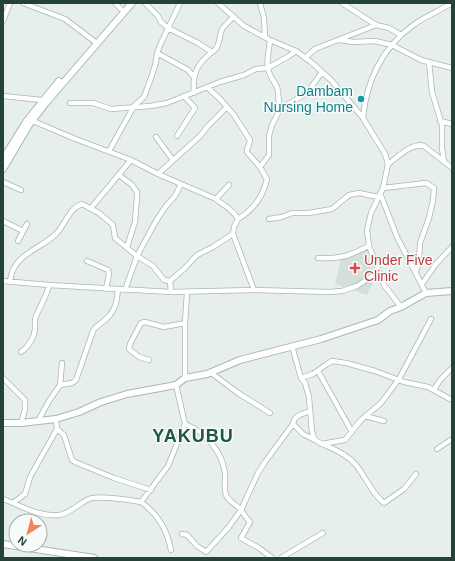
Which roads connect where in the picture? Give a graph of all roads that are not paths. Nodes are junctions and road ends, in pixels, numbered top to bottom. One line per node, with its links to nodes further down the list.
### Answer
1 (10, 3): 14 (street)
2 (23, 3): 21 (street)
3 (115, 3): 12 (street)
4 (126, 3): 12 (street)
5 (132, 3): 42 (street)
6 (145, 3): 16 (street)
7 (180, 3): 16 (street)
8 (218, 3): 13 (street)
9 (260, 3): 18 (street)
10 (342, 3): 15 (street)
11 (452, 3): 17 (street)
12 (121, 9): 21 (street)
13 (233, 17): 18 (street); 24 (street)
14 (3, 21)
15 (376, 25): 17 (street); 20 (street)
16 (168, 28): 24 (street); 25 (street)
17 (401, 35): 22 (street)
18 (265, 37): 19 (street)
19 (270, 40): 23 (street); 28 (street)
20 (339, 40): 22 (street); 26 (street)
21 (94, 41): 36 (street)
22 (392, 45): 27 (street); 41 (street)
23 (296, 51): 26 (street); 28 (street)
24 (212, 52): 31 (street)
25 (157, 53): 31 (street); 38 (street)
26 (305, 58): 30 (street)
27 (429, 62): 29 (street); 43 (street)
28 (268, 68): 32 (street); 40 (street)
29 (452, 68)
30 (322, 72): 40 (street); 41 (street)
31 (194, 76): 33 (street)
32 (206, 87): 33 (street); 39 (street)
33 (194, 93): 35 (street)
34 (3, 96): 36 (street)
35 (184, 96): 38 (street); 45 (street)
36 (42, 100): 48 (street)
37 (70, 103): 38 (street)
38 (134, 106): 47 (street)
39 (227, 107): 50 (street); 53 (street)
40 (280, 109): 53 (street)
41 (363, 118): 52 (street)
42 (32, 121): 47 (street); 55 (street)
43 (440, 121): 44 (street); 51 (street)
44 (452, 124)
45 (177, 136)
46 (156, 137): 50 (street)
47 (109, 151): 49 (street)
48 (3, 158)
49 (131, 160): 56 (street); 57 (street)
50 (173, 160): 56 (street)
51 (444, 162): 52 (street); 54 (street)
52 (388, 164): 62 (street)
53 (260, 168): 65 (street)
54 (452, 168)
55 (3, 169)
56 (158, 174): 59 (street)
57 (119, 175): 64 (street); 73 (street)
58 (3, 182): 61 (street)
59 (181, 184): 63 (street); 75 (street)
60 (229, 185): 63 (street)
61 (21, 190)
62 (381, 192): 66 (street); 72 (street); 79 (street); 79 (street)
63 (216, 200): 65 (street)
64 (91, 208): 73 (street); 81 (street)
65 (238, 219): 70 (street)
66 (269, 219)
67 (3, 221): 69 (street)
68 (27, 224): 69 (street)
69 (22, 231): 71 (street)
70 (233, 234): 82 (street); 88 (street)
71 (18, 241)
72 (369, 246): 76 (street); 78 (street)
73 (126, 247): 75 (street)
74 (452, 247): 83 (street)
75 (137, 256): 82 (street); 87 (street)
76 (318, 258)
77 (87, 261): 85 (street)
78 (378, 272): 88 (street); 93 (street)
79 (416, 272): 83 (street)
80 (3, 281): 81 (street)
81 (10, 281): 84 (street)
82 (170, 281): 90 (street)
83 (422, 284): 92 (street)
84 (49, 285): 85 (street); 97 (street)
85 (106, 289): 86 (street)
86 (118, 289): 87 (street); 107 (street)
87 (125, 290): 90 (street)
88 (254, 290): 91 (street)
89 (452, 291): 92 (street)
90 (171, 292): 91 (street)
91 (187, 293): 95 (street)
92 (426, 293): 93 (street)
93 (401, 307): 96 (street)
94 (431, 319): 106 (street)
95 (185, 323): 98 (street); 104 (street)
96 (292, 346): 102 (street); 105 (street)
97 (22, 352)
98 (149, 360)
99 (62, 363): 107 (street)
100 (452, 368): 109 (street)
101 (318, 370): 105 (street); 106 (street); 122 (street)
102 (210, 372): 104 (street); 112 (street)
103 (3, 378): 117 (street)
104 (185, 378): 108 (street)
105 (301, 378): 111 (street)
106 (399, 379): 109 (street); 113 (street)
107 (60, 385): 115 (street)
108 (176, 385): 114 (street); 119 (street)
109 (434, 389): 110 (street)
110 (452, 400)
111 (310, 411): 120 (street); 124 (street)
112 (270, 413)
113 (365, 416): 116 (street); 122 (street)
114 (56, 419): 115 (street); 121 (street)
115 (38, 421): 117 (street)
116 (384, 421)
117 (21, 422): 118 (street)
118 (3, 423)
119 (185, 424): 128 (street); 132 (street)
120 (293, 424): 124 (street); 132 (street)
121 (57, 429): 128 (street); 131 (street)
122 (352, 432): 125 (street)
123 (452, 439): 126 (street)
124 (315, 440): 125 (street)
125 (321, 444): 127 (street)
126 (437, 449)
127 (416, 474)
128 (151, 490): 130 (street)
129 (3, 499): 131 (street)
130 (141, 502): 131 (street); 137 (street)
131 (13, 503)
132 (241, 510): 134 (street); 141 (street)
133 (323, 533): 142 (street)
134 (182, 534)
135 (3, 544): 140 (street)
136 (3, 548): 138 (street)
137 (171, 550)
138 (53, 556): 139 (street)
139 (72, 558)
140 (94, 558)
141 (272, 558)
142 (281, 558)

